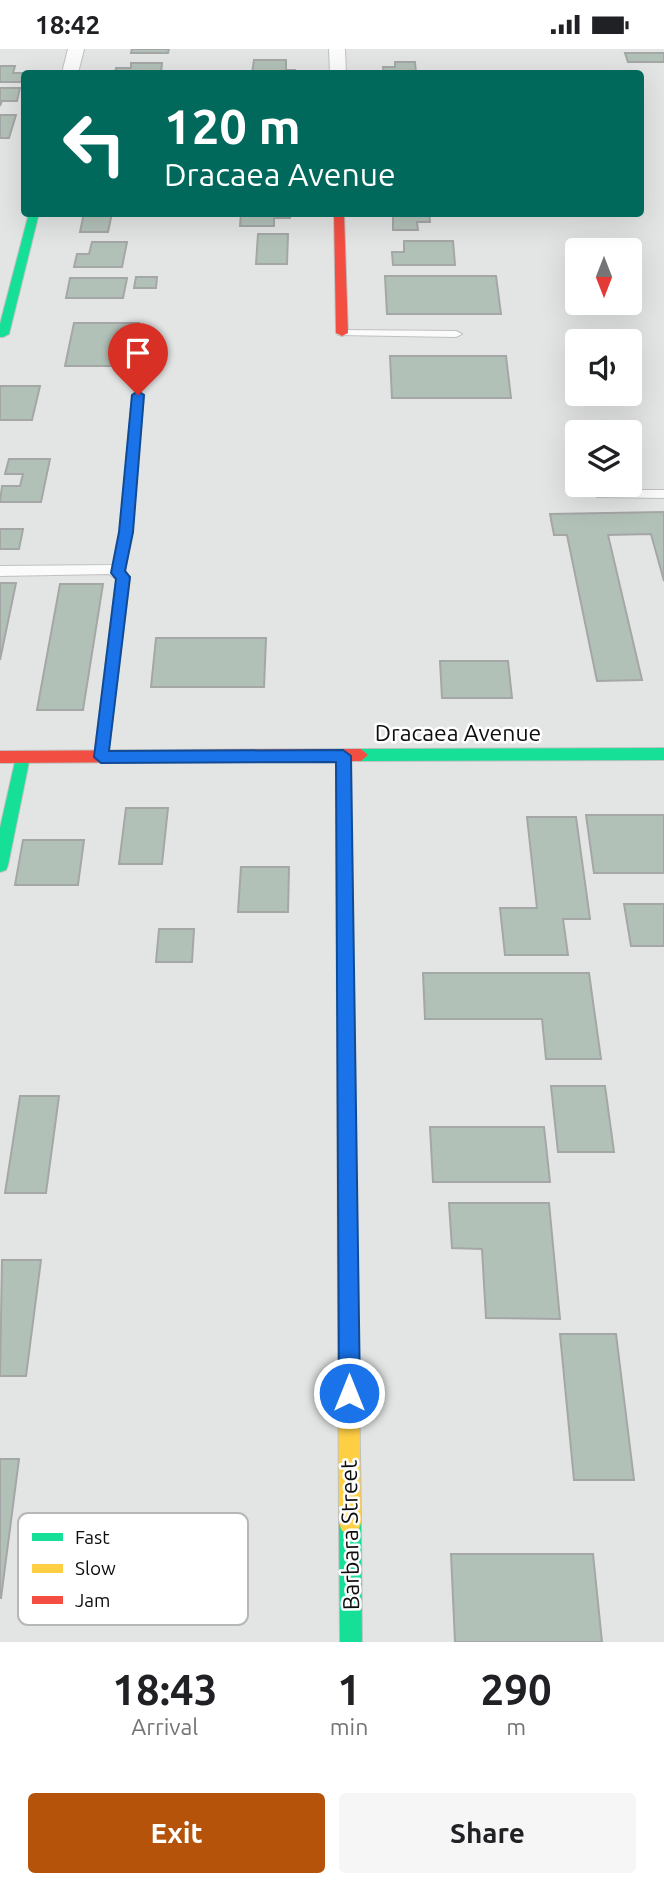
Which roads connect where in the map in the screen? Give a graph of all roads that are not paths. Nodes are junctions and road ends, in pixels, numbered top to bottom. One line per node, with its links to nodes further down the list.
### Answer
1 (76, 49): 3 (street)
2 (337, 49): 4 (street)
3 (71, 70)
4 (338, 70)
5 (33, 217): 8 (street)
6 (339, 217): 7 (street)
7 (342, 333): 9 (lane)
8 (3, 334)
9 (457, 334)
10 (138, 395): 14 (lane)
11 (642, 494): 12 (lane)
12 (664, 494)
13 (0, 571): 14 (lane)
14 (118, 573): 19 (lane)
15 (664, 754): 16 (street, Dracaea Avenue)
16 (343, 756): 19 (street, Dracaea Avenue); 21 (street, Barbara Street)
17 (0, 757): 18 (street, Dracaea Avenue)
18 (23, 757): 19 (street, Dracaea Avenue); 20 (street)
19 (101, 757)
20 (0, 865)
21 (351, 1642)

